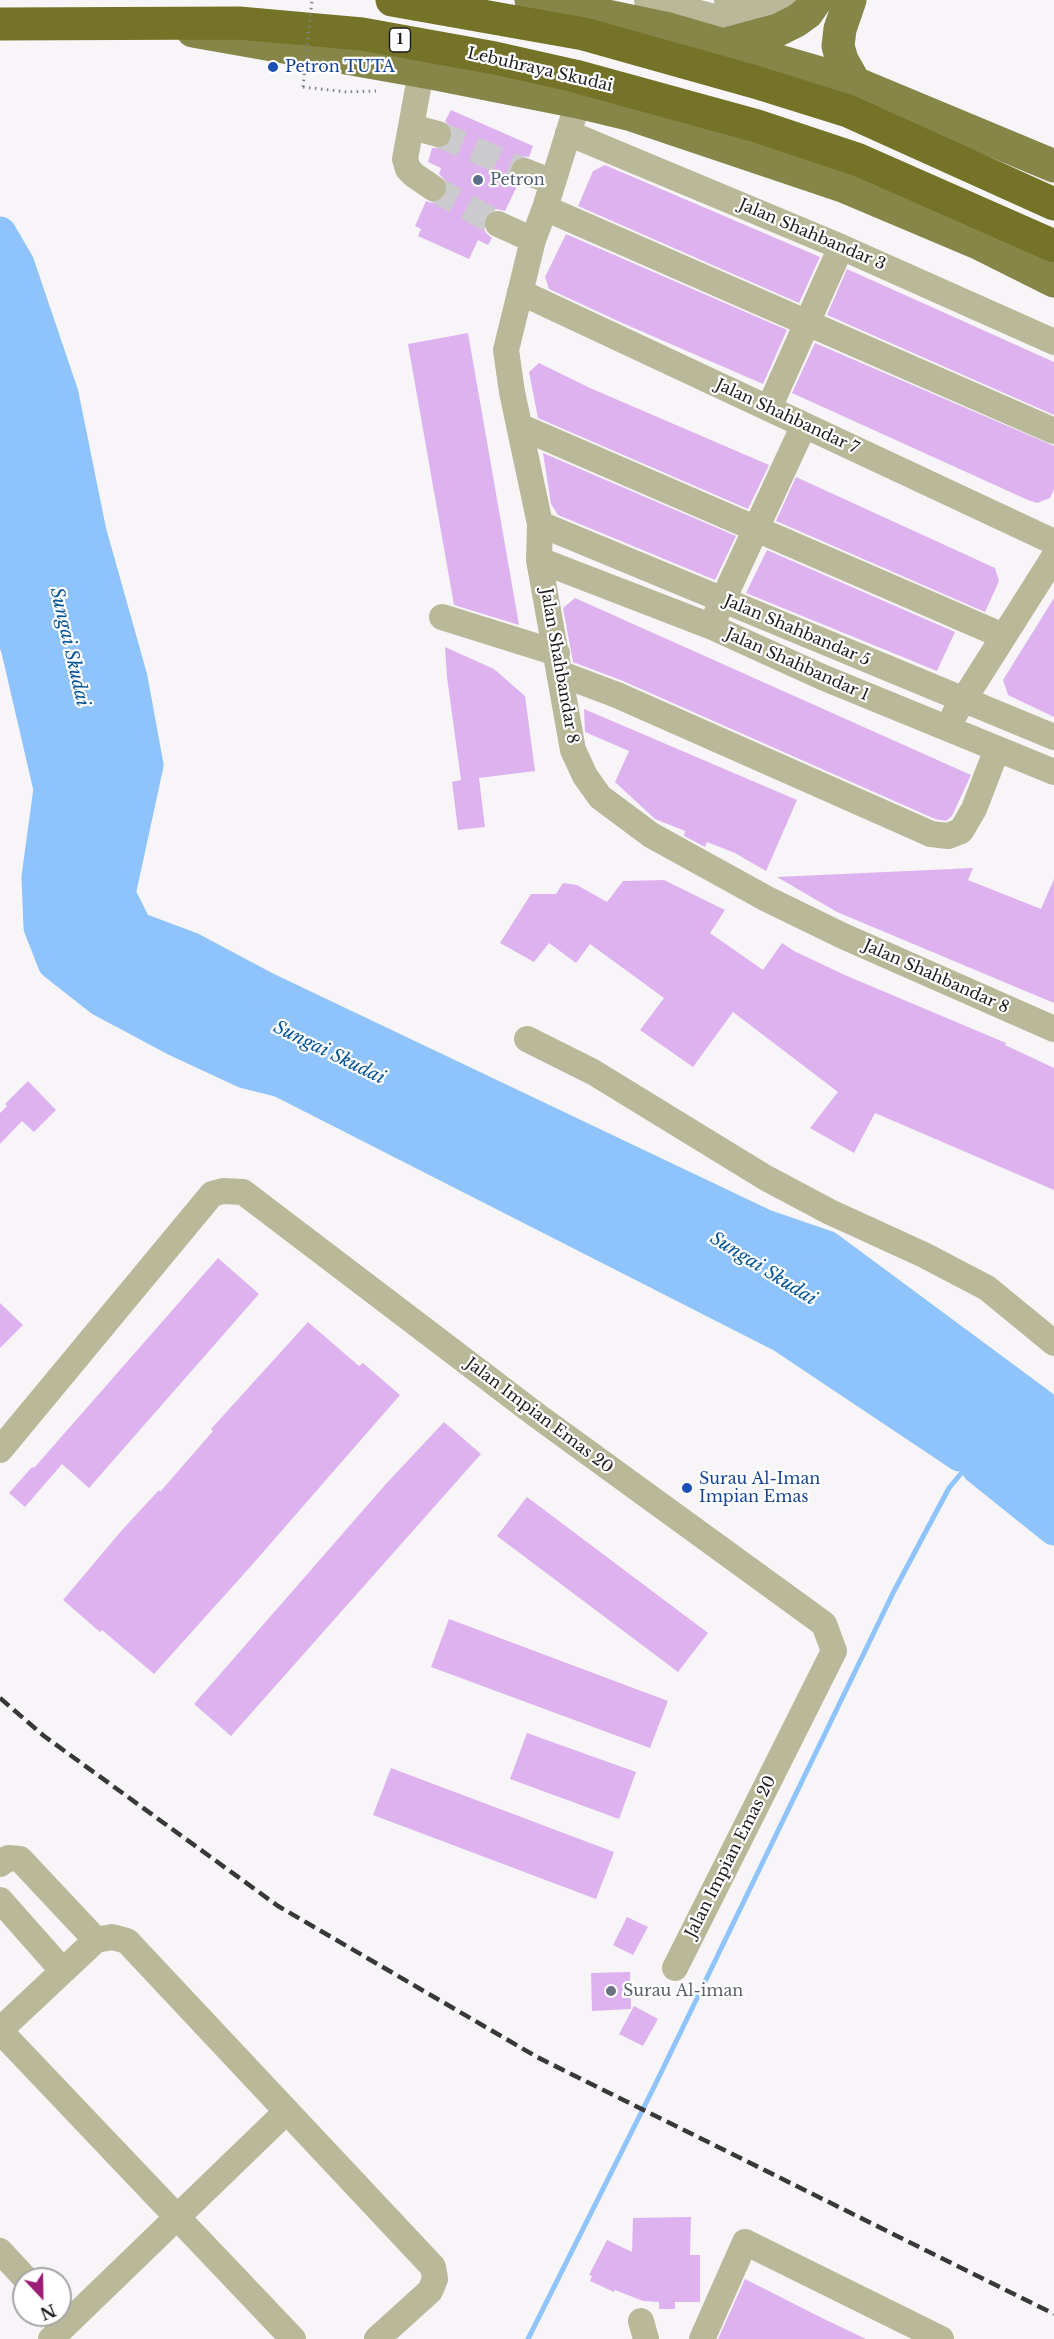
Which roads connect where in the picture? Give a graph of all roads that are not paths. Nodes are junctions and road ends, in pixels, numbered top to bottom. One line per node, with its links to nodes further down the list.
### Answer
1 (392, 0): 23 (highway, 1)
2 (531, 0): 12 (main road)
3 (647, 0): 11 (street)
4 (727, 0): 5 (street)
5 (810, 0)
6 (816, 0): 11 (main road)
7 (833, 0): 11 (main road)
8 (850, 0): 14 (main road)
9 (147, 23): 10 (highway, Lebuhraya Skudai / 1); 13 (main road); 27 (highway, Lebuhraya Skudai / 1)
10 (0, 24)
11 (778, 30): 12 (main road)
12 (726, 44): 14 (main road)
13 (421, 72): 15 (main road); 16 (street)
14 (855, 83): 19 (main road)
15 (578, 102): 17 (street, Jalan Shahbandar 8); 29 (main road)
16 (412, 127): 18 (street); 22 (street)
17 (568, 133): 21 (street, Jalan Shahbandar 8); 28 (street, Jalan Shahbandar 3)
18 (438, 134)
19 (1054, 166)
20 (524, 171): 21 (street)
21 (553, 182): 24 (street, Jalan Shahbandar 8)
22 (433, 188)
23 (1054, 204)
24 (545, 208): 26 (street, Jalan Shahbandar 8); 31 (street)
25 (498, 224): 26 (street)
26 (533, 240): 30 (street, Jalan Shahbandar 8)
27 (1054, 246)
28 (841, 247): 31 (street); 32 (street, Jalan Shahbandar 3)
29 (1054, 281)
30 (520, 292): 33 (street, Jalan Shahbandar 7); 35 (street, Jalan Shahbandar 8)
31 (808, 323): 33 (street); 36 (street)
32 (1054, 342)
33 (769, 408): 34 (street, Jalan Shahbandar 7)
34 (804, 425): 38 (street); 39 (street, Jalan Shahbandar 7)
35 (519, 426): 37 (street, Jalan Shahbandar 8); 38 (street)
36 (1054, 431)
37 (540, 524): 41 (street, Jalan Shahbandar 8); 42 (street, Jalan Shahbandar 5)
38 (756, 530): 42 (street); 45 (street)
39 (1054, 542)
40 (1054, 558): 45 (street)
41 (539, 560): 44 (street, Jalan Shahbandar 1); 46 (street, Jalan Shahbandar 8)
42 (723, 600): 44 (street); 47 (street, Jalan Shahbandar 5)
43 (442, 617): 46 (street)
44 (710, 626): 48 (street, Jalan Shahbandar 1)
45 (1003, 636): 47 (street)
46 (559, 663): 50 (street); 53 (street, Jalan Shahbandar 8)
47 (962, 700): 48 (street); 49 (street, Jalan Shahbandar 5)
48 (947, 728): 50 (street, Jalan Shahbandar 1)
49 (1050, 729): 51 (street)
50 (997, 749): 51 (street, Jalan Shahbandar 1)
51 (1025, 761): 52 (street, Jalan Shahbandar 1)
52 (1054, 772)
53 (1054, 1029)
54 (527, 1039): 55 (street)
55 (1054, 1343)
56 (0, 1450): 60 (street, Jalan Impian Emas 20)
57 (0, 1864): 59 (street)
58 (0, 1900): 61 (street)
59 (96, 1940): 61 (street); 63 (street)
60 (675, 1968)
61 (63, 1971): 62 (street)
62 (0, 2030): 64 (street)
63 (287, 2110): 64 (street); 69 (street)
64 (177, 2217): 67 (street); 68 (street)
65 (0, 2251): 66 (street)
66 (15, 2267)
67 (65, 2329)
68 (293, 2339)
69 (377, 2339)
70 (702, 2339): 71 (street)
71 (941, 2339)

